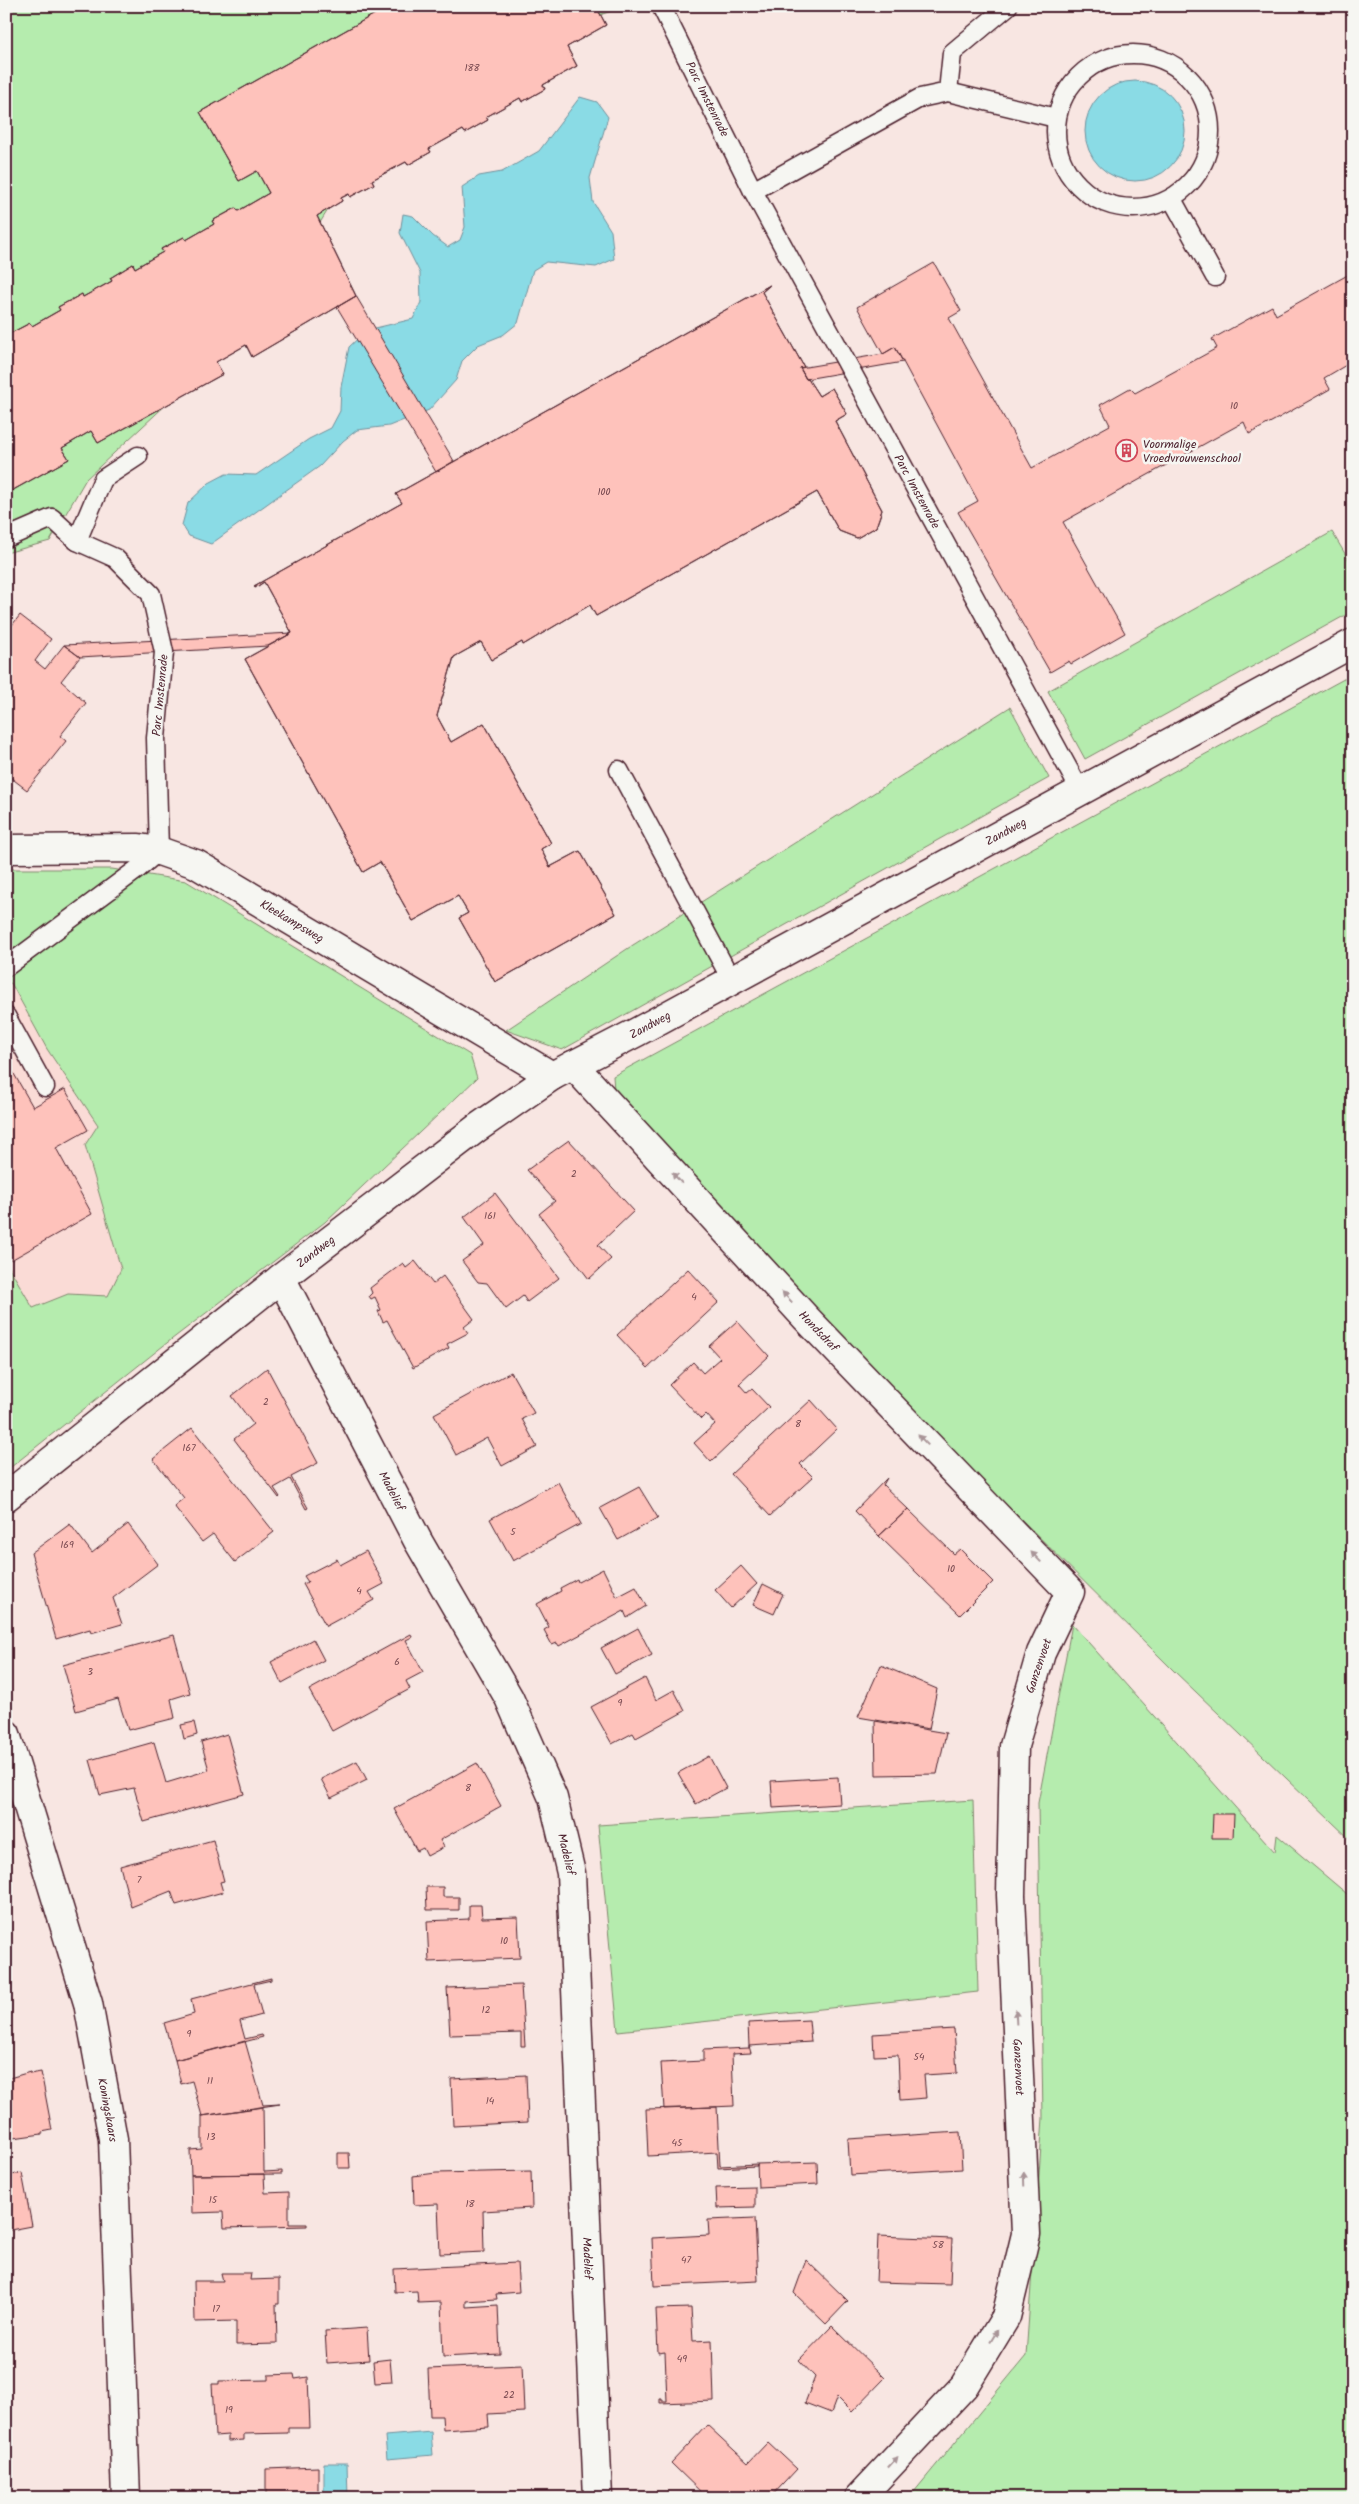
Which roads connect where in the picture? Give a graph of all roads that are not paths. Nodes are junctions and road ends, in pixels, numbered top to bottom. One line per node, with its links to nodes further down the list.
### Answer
1 (661, 6): 5 (lane, Parc Imstenrade)
2 (1008, 6): 3 (lane)
3 (948, 92): 4 (lane); 5 (lane)
4 (1056, 118): 6 (lane); 6 (lane)
5 (753, 191): 13 (lane, Parc Imstenrade)
6 (1172, 199): 7 (lane)
7 (1215, 277)
8 (138, 456): 10 (lane)
9 (6, 538): 10 (lane, Parc Imstenrade)
10 (77, 541): 15 (lane, Parc Imstenrade)
11 (1353, 643): 13 (street, Zandweg)
12 (619, 770): 17 (lane)
13 (1081, 792): 17 (street, Zandweg)
14 (6, 849): 15 (street, Kleekampsweg)
15 (158, 851): 16 (lane); 19 (street, Kleekampsweg)
16 (6, 967)
17 (732, 981): 19 (street, Zandweg)
18 (6, 1016): 20 (lane)
19 (562, 1070): 21 (street, Zandweg); 23 (street, Hondsdraf, one-way to 19)
20 (45, 1087)
21 (281, 1278): 22 (street, Zandweg); 26 (street, Madelief)
22 (6, 1497)
23 (1070, 1592): 27 (street, Ganzenvoet, one-way to 23)
24 (6, 1734): 25 (street, Koningskaars)
25 (126, 2498)
26 (598, 2498)
27 (860, 2498)

